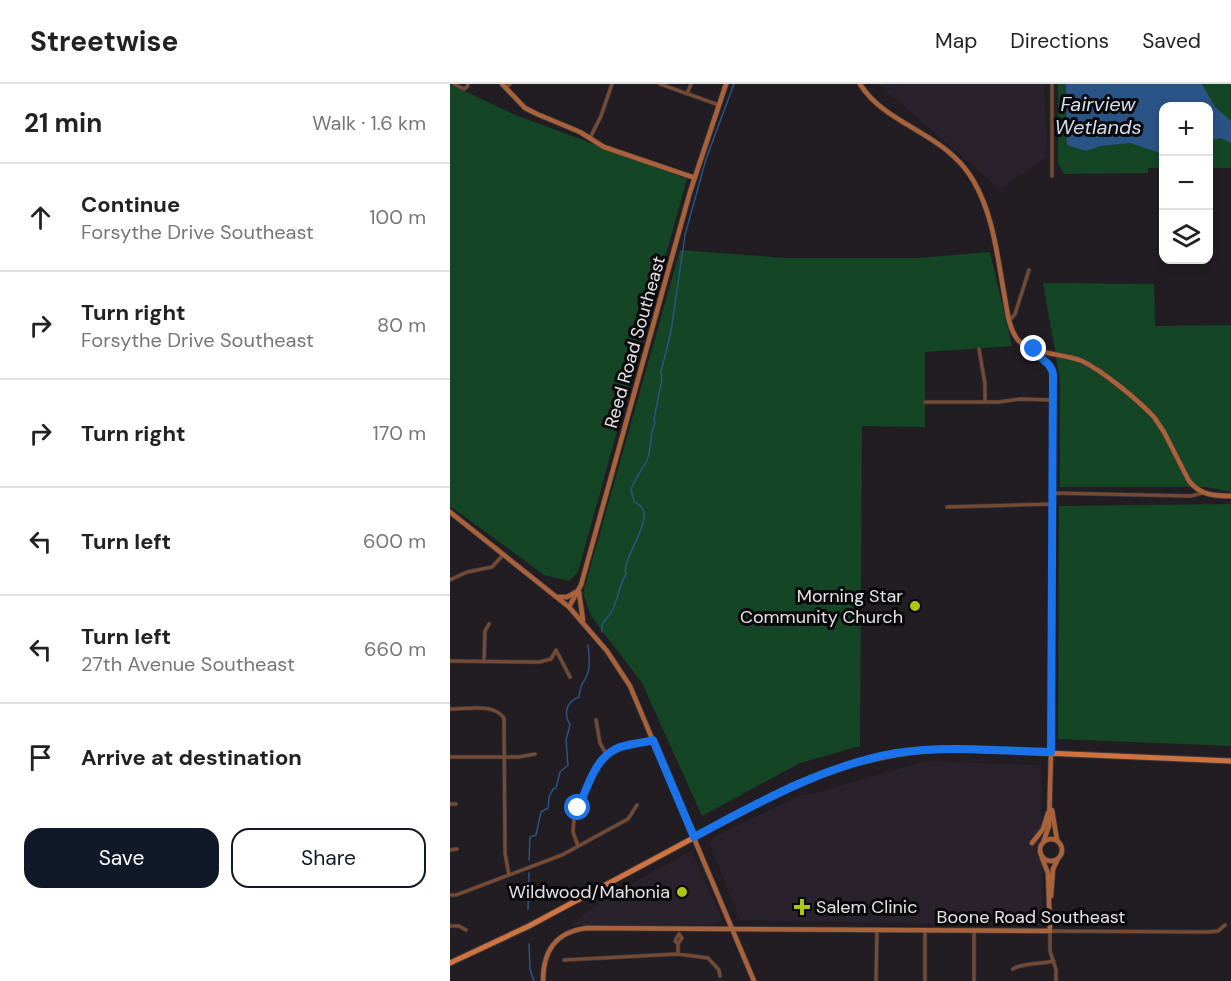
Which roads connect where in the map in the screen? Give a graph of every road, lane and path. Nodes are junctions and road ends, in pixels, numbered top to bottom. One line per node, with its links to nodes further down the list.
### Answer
1 (454, 84): 2 (street)
2 (468, 84)
3 (510, 84): 10 (street)
4 (612, 84): 13 (street)
5 (660, 84): 11 (street)
6 (691, 84): 11 (street)
7 (726, 84): 12 (street, Reed Road Southeast)
8 (860, 84): 17 (street)
9 (1052, 84): 14 (street)
10 (503, 86): 13 (street)
11 (687, 94): 12 (street)
12 (719, 105): 15 (street, Reed Road Southeast)
13 (590, 138): 15 (street)
14 (1053, 176)
15 (695, 178): 31 (street, Reed Road Southeast)
16 (1029, 270): 17 (street)
17 (1010, 320): 19 (street)
18 (979, 349): 22 (street)
19 (1034, 349): 20 (street); 24 (street)
20 (1053, 400): 22 (street); 23 (street)
21 (925, 402): 22 (street)
22 (986, 402)
23 (1053, 493): 24 (street); 26 (street)
24 (1203, 493): 25 (street)
25 (1231, 496)
26 (1053, 504): 27 (street); 42 (street)
27 (947, 507)
28 (450, 512): 29 (street)
29 (504, 555): 30 (street); 32 (street)
30 (450, 580)
31 (579, 590): 32 (street); 33 (street, Reed Road Southeast); 34 (street)
32 (555, 597): 33 (street)
33 (569, 607): 34 (street)
34 (583, 621): 41 (street)
35 (489, 624): 37 (street)
36 (450, 662): 37 (street)
37 (484, 662): 38 (street)
38 (570, 677)
39 (450, 709): 46 (street)
40 (596, 720): 44 (street)
41 (653, 740): 44 (street); 52 (street)
42 (1051, 752): 47 (main road); 51 (street); 52 (main road)
43 (535, 754): 46 (street)
44 (606, 754): 56 (street)
45 (450, 757): 46 (street)
46 (505, 757): 61 (street)
47 (1231, 761)
48 (450, 804): 49 (street)
49 (456, 804)
50 (638, 805): 56 (street)
51 (1050, 805): 53 (street); 54 (street); 55 (street)
52 (694, 837): 66 (street); 76 (main road)
53 (1044, 840): 54 (street); 59 (street)
54 (1058, 841): 60 (street)
55 (1032, 843)
56 (578, 846): 61 (street)
57 (457, 849): 58 (street)
58 (450, 850)
59 (1042, 858): 60 (street); 63 (street)
60 (1057, 859): 63 (street)
61 (509, 875): 62 (street)
62 (450, 895)
63 (1050, 899): 72 (street)
64 (1225, 925): 72 (street, Boone Road Southeast)
65 (450, 926): 67 (street)
66 (733, 929): 68 (street, Boone Road Southeast); 70 (street, Boone Road Southeast); 80 (street)
67 (466, 930)
68 (877, 930): 69 (street, Boone Road Southeast); 81 (street)
69 (925, 930): 71 (street, Boone Road Southeast); 82 (street)
70 (678, 931): 73 (street); 79 (street, Boone Road Southeast)
71 (974, 931): 72 (street, Boone Road Southeast); 83 (street)
72 (1050, 931): 75 (street)
73 (678, 954): 74 (street); 78 (street)
74 (564, 960)
75 (1054, 961): 77 (street); 84 (street)
76 (450, 963)
77 (1013, 969)
78 (720, 976)
79 (543, 981)
80 (754, 981)
81 (876, 981)
82 (925, 981)
83 (974, 981)
84 (1056, 981)

